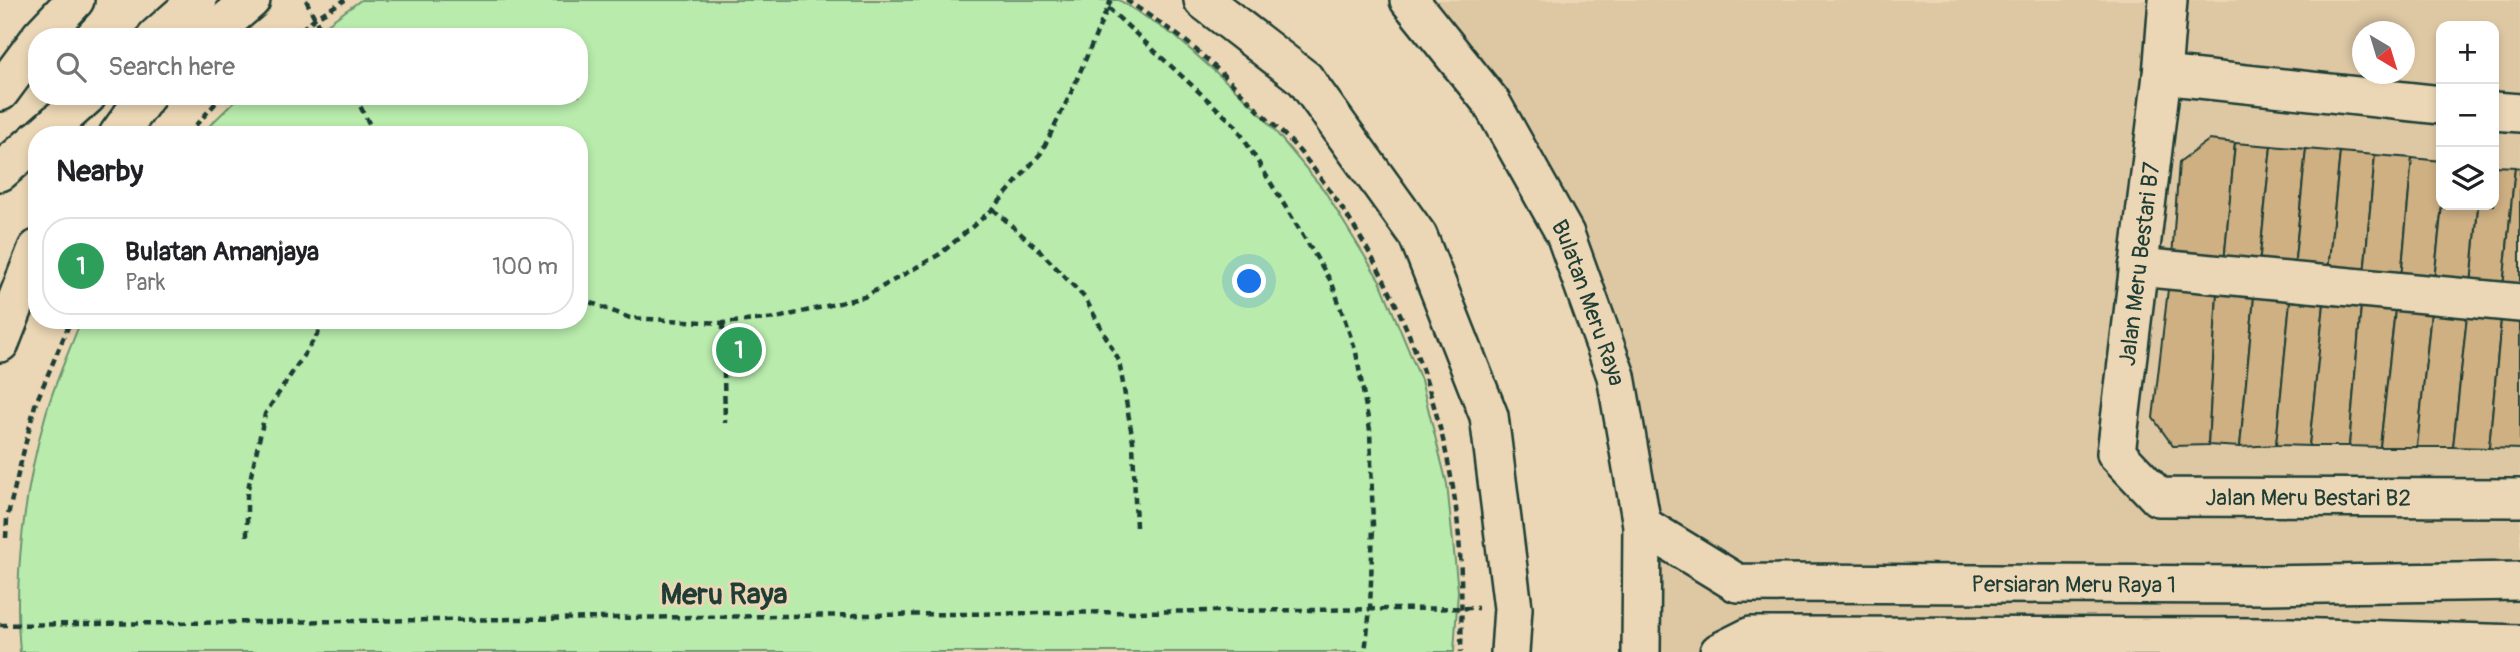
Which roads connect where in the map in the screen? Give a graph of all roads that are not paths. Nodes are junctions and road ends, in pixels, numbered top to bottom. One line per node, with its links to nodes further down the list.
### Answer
1 (75, 0): 7 (street)
2 (198, 0): 8 (street)
3 (251, 0): 9 (street)
4 (1203, 0): 34 (street)
5 (1409, 0): 28 (street, Bulatan Meru Raya)
6 (2168, 0): 11 (street, Jalan Meru Bestari B7)
7 (49, 28)
8 (166, 28)
9 (218, 28)
10 (28, 54): 12 (street)
11 (2162, 75): 13 (street); 22 (street, Jalan Meru Bestari B7)
12 (0, 92)
13 (2436, 104)
14 (77, 105): 18 (street)
15 (139, 105): 19 (street)
16 (2499, 111): 17 (street)
17 (2520, 113)
18 (53, 126)
19 (124, 126)
20 (28, 148): 21 (street)
21 (0, 172)
22 (2138, 267): 24 (street); 26 (street, Jalan Meru Bestari B7)
23 (28, 272): 25 (street)
24 (2520, 303)
25 (0, 343)
26 (2116, 453): 27 (street, Jalan Meru Bestari B2)
27 (2520, 498)
28 (1642, 525): 30 (street, Persiaran Meru Raya 1); 35 (street, Bulatan Meru Raya)
29 (2520, 581): 30 (street, Persiaran Meru Raya 1)
30 (2268, 585): 31 (street)
31 (2289, 637): 33 (street); 36 (street)
32 (2520, 644): 33 (street)
33 (2476, 648)
34 (1510, 652)
35 (1642, 652)
36 (1719, 652)

